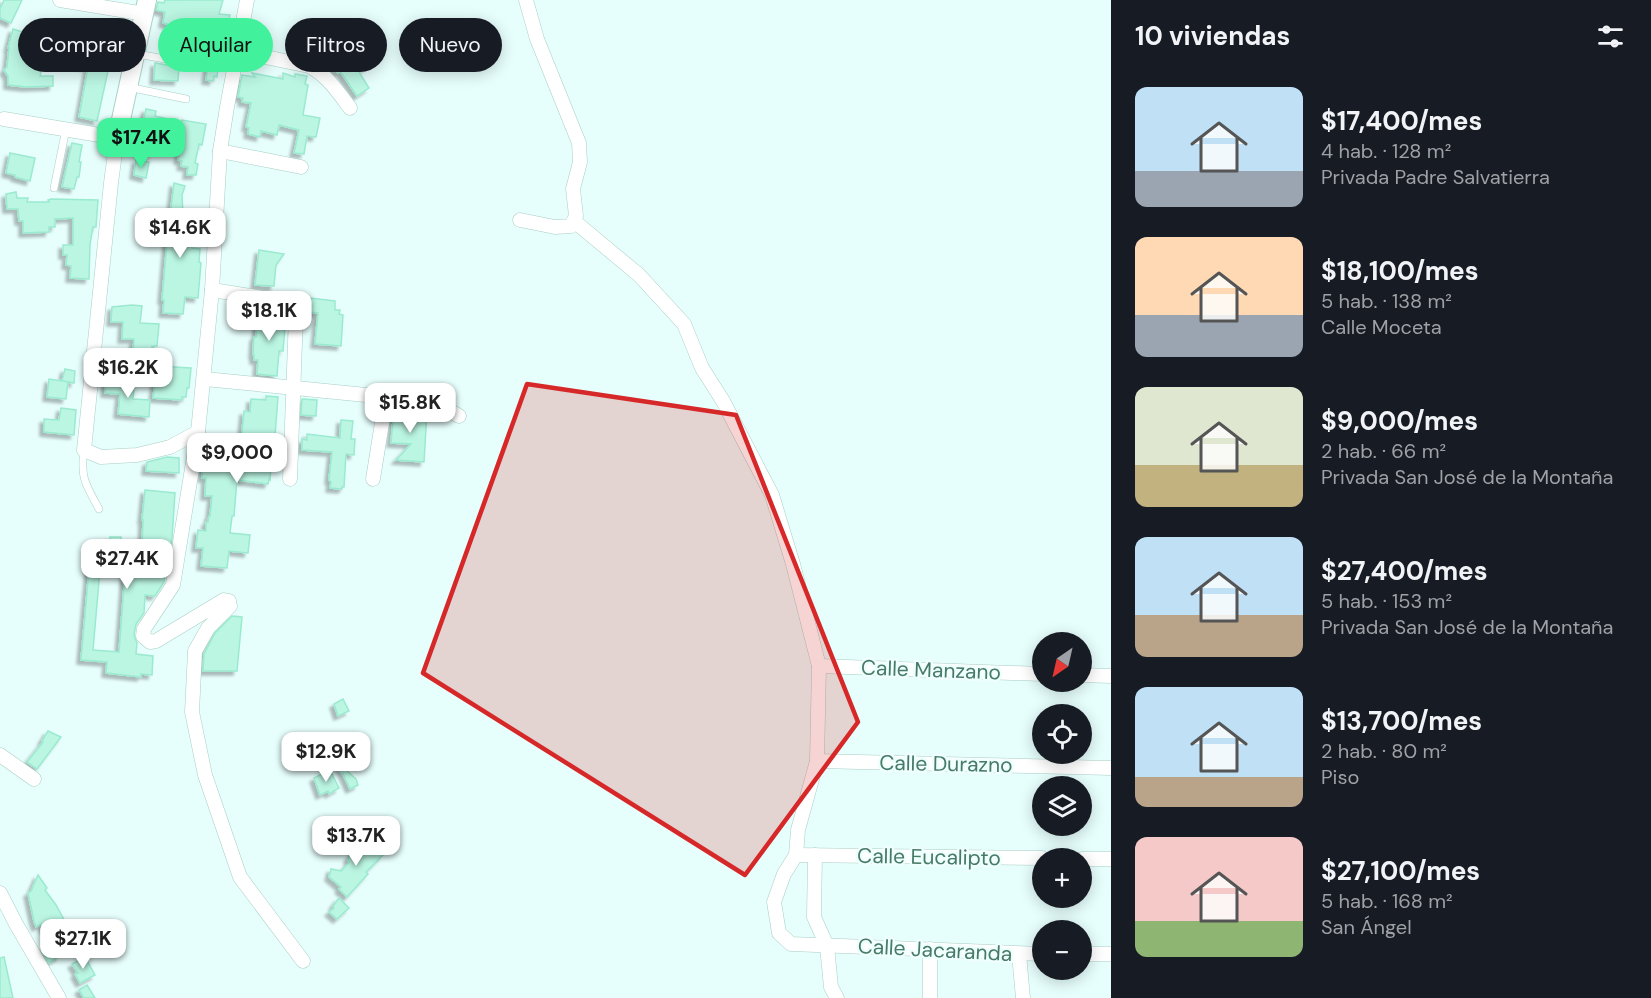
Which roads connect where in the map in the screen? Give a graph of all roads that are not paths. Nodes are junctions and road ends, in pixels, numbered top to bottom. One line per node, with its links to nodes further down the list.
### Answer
1 (60, 0): 4 (street)
2 (247, 0): 5 (street)
3 (526, 0): 19 (street)
4 (146, 7)
5 (243, 18)
6 (273, 58): 11 (street)
7 (132, 72): 9 (street)
8 (233, 72): 15 (street)
9 (128, 87): 10 (lane); 14 (street)
10 (186, 99)
11 (350, 108)
12 (4, 118): 13 (street)
13 (66, 129): 14 (street); 17 (lane)
14 (117, 138): 26 (street)
15 (220, 151): 16 (street); 20 (street)
16 (301, 167)
17 (54, 188)
18 (520, 220): 19 (street)
19 (574, 221): 30 (street)
20 (212, 290): 21 (street); 22 (street)
21 (205, 379): 22 (street); 25 (street)
22 (294, 388): 23 (street); 27 (street)
23 (386, 398): 24 (street); 28 (street)
24 (459, 416)
25 (198, 432): 26 (street); 50 (street)
26 (84, 450): 29 (lane)
27 (290, 479)
28 (373, 479)
29 (99, 509)
30 (819, 666): 31 (street, Calle Manzano); 35 (street)
31 (1032, 674)
32 (1092, 675): 33 (street)
33 (1111, 676)
34 (0, 755): 37 (street)
35 (817, 761): 36 (street, Calle Durazno); 38 (street)
36 (1111, 768)
37 (34, 779)
38 (796, 855): 39 (street, Calle Eucalipto); 44 (street, Calle Jacaranda)
39 (815, 855): 40 (street, Calle Eucalipto); 44 (street)
40 (1032, 858)
41 (1092, 859): 42 (street)
42 (1111, 859)
43 (0, 892): 51 (street)
44 (827, 946): 45 (street, Calle Jacaranda); 52 (street)
45 (930, 949): 46 (street, Calle Jacaranda); 53 (street)
46 (1019, 954): 47 (street, Calle Jacaranda); 54 (street)
47 (1032, 954)
48 (1092, 954): 49 (street)
49 (1111, 954)
50 (303, 961)
51 (59, 998)
52 (837, 998)
53 (930, 998)
54 (1023, 998)

